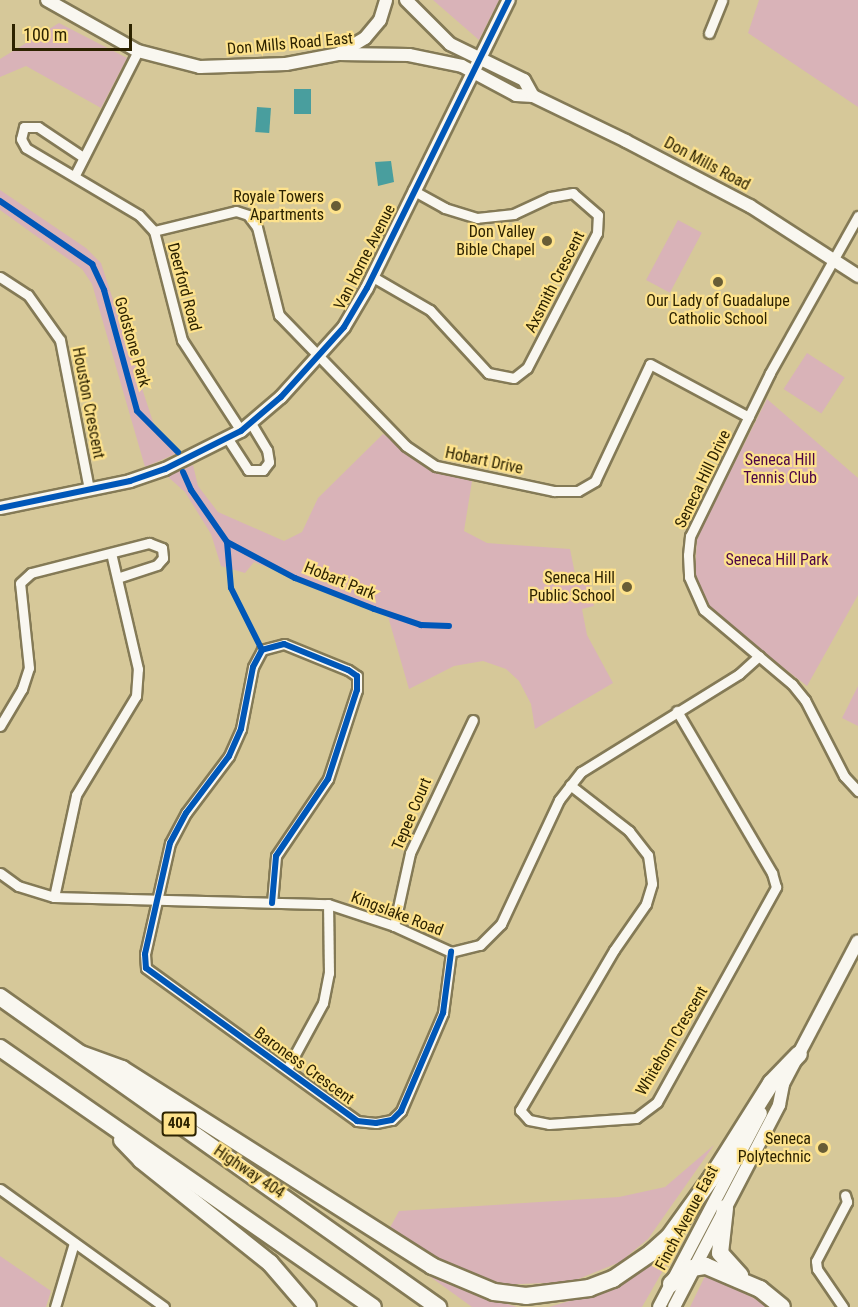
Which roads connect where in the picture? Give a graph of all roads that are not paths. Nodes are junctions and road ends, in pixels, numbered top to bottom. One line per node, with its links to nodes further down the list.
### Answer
1 (47, 0): 7 (main road, Don Mills Road East)
2 (386, 0): 8 (main road)
3 (406, 0): 9 (main road, Don Mills Road)
4 (508, 0): 9 (main road, Van Horne Avenue)
5 (722, 0): 6 (street)
6 (709, 33)
7 (138, 51): 8 (main road, Don Mills Road East); 12 (street)
8 (339, 54): 10 (main road, Don Mills Road East)
9 (480, 60): 10 (main road, Van Horne Avenue); 11 (main road, Don Mills Road)
10 (476, 72): 11 (main road, Don Mills Road); 14 (main road, Van Horne Avenue)
11 (533, 96): 17 (main road, Don Mills Road)
12 (83, 157): 13 (street); 13 (street, Deerford Road)
13 (75, 175): 16 (street, Deerford Road)
14 (413, 190): 20 (main road, Van Horne Avenue); 20 (street, Axsmith Crescent)
15 (858, 216): 17 (street, Seneca Hill Drive)
16 (154, 231): 21 (street, Hobart Drive); 23 (street, Deerford Road)
17 (835, 259): 18 (main road, Don Mills Road); 22 (street, Seneca Hill Drive)
18 (858, 276)
19 (0, 277): 25 (street, Houston Crescent)
20 (373, 277): 21 (main road, Van Horne Avenue)
21 (319, 356): 22 (street, Hobart Drive); 23 (main road, Van Horne Avenue)
22 (749, 417): 29 (street, Seneca Hill Drive)
23 (246, 427): 24 (main road, Van Horne Avenue); 24 (street, Deerford Road)
24 (228, 439): 25 (main road, Van Horne Avenue)
25 (89, 489): 26 (main road, Van Horne Avenue)
26 (0, 508)
27 (111, 553): 28 (street); 28 (street); 32 (street)
28 (119, 577): 36 (street)
29 (759, 656): 30 (street, Kingslake Road); 34 (street, Seneca Hill Drive)
30 (677, 711): 33 (street, Kingslake Road); 33 (street, Whitehorn Crescent)
31 (473, 720): 40 (street, Tepee Court)
32 (0, 726)
33 (570, 785): 42 (street, Kingslake Road)
34 (858, 792)
35 (0, 873): 36 (street, Kingslake Road)
36 (54, 897): 37 (street, Kingslake Road)
37 (157, 899): 38 (street, Kingslake Road); 38 (street); 47 (street, Baroness Crescent)
38 (273, 903): 39 (street, Kingslake Road)
39 (327, 904): 40 (street, Kingslake Road); 47 (street)
40 (394, 926): 42 (street, Kingslake Road)
41 (858, 941): 46 (main road, Finch Avenue East)
42 (451, 952): 47 (street, Baroness Crescent)
43 (0, 997): 45 (highway, Highway 404 / 404)
44 (0, 1047): 49 (highway, 404)
45 (81, 1054): 46 (highway); 61 (highway, Highway 404 / 404)
46 (799, 1054): 48 (main road, Finch Avenue East)
47 (287, 1069)
48 (783, 1084): 52 (main road, Finch Avenue East); 55 (main road, Finch Avenue East)
49 (110, 1126): 59 (highway); 60 (highway, 404)
50 (0, 1189): 53 (street)
51 (845, 1195): 65 (street)
52 (725, 1208): 54 (main road, Finch Avenue East); 56 (highway)
53 (74, 1243): 57 (street); 58 (street)
54 (696, 1265): 55 (highway); 56 (highway); 63 (main road, Finch Avenue East)
55 (671, 1284): 62 (main road, Finch Avenue East)
56 (760, 1289): 64 (highway)
57 (55, 1307)
58 (164, 1307)
59 (308, 1307)
60 (373, 1307)
61 (438, 1307)
62 (659, 1307)
63 (674, 1307)
64 (782, 1307)
65 (843, 1307)

